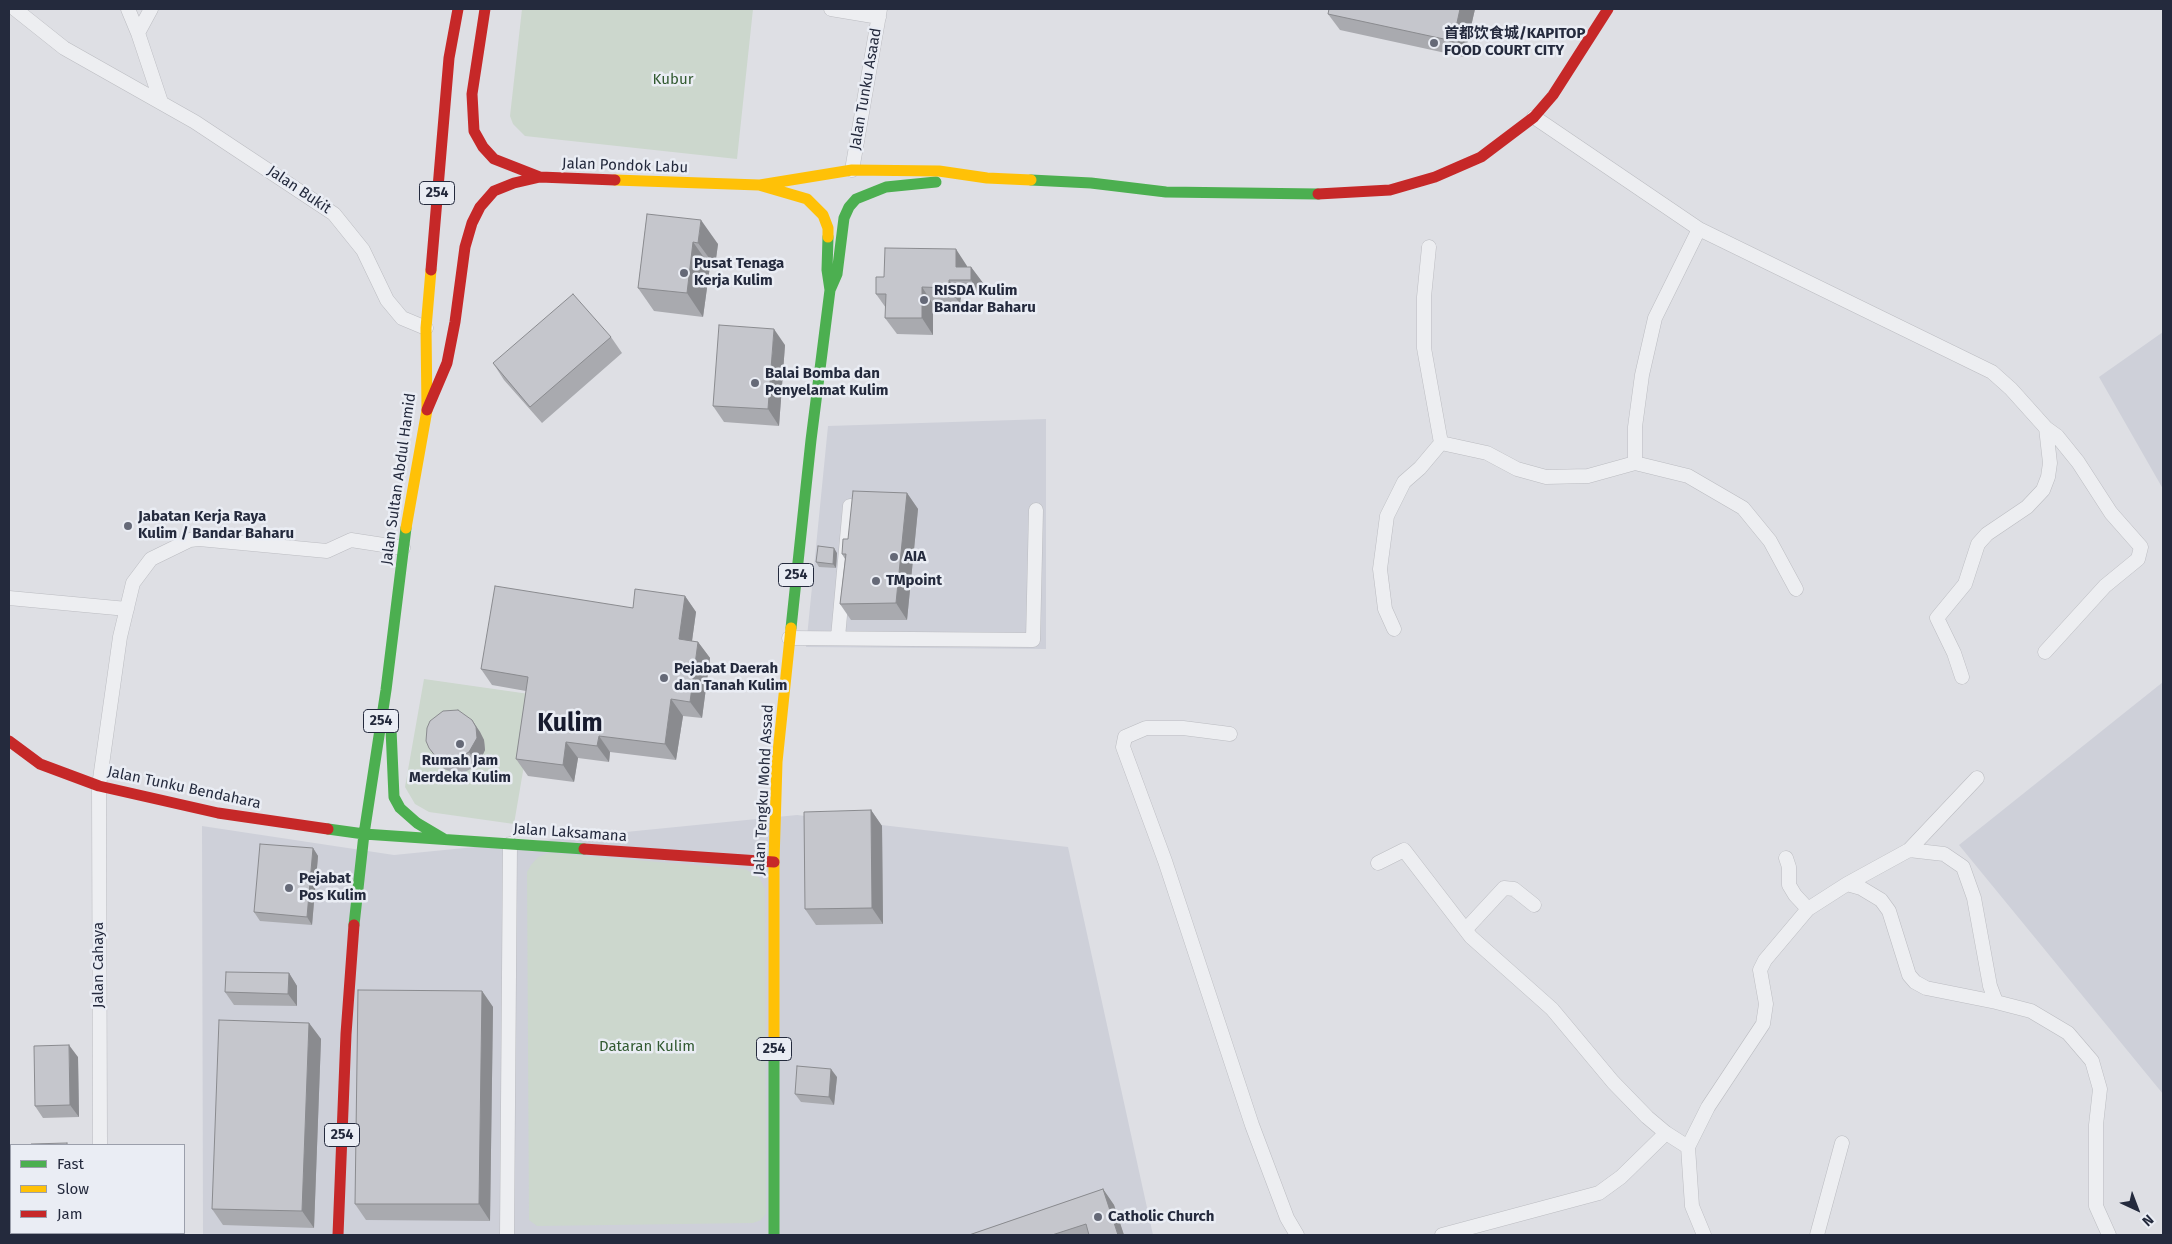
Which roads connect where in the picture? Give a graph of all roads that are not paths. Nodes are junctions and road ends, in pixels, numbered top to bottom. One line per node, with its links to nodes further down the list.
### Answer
1 (15, 9): 10 (street, Jalan Bukit)
2 (128, 9): 9 (street)
3 (151, 9): 9 (street)
4 (458, 9): 19 (main road, Jalan Sultan Abdul Hamid / 254)
5 (485, 9): 13 (main road, 254)
6 (831, 9): 8 (street)
7 (1608, 9): 11 (main road)
8 (880, 13): 12 (street, Jalan Tunku Asaad)
9 (138, 33): 10 (street)
10 (161, 102): 19 (street, Jalan Bukit)
11 (1534, 117): 14 (main road); 16 (street)
12 (852, 170): 14 (main road, Jalan Pondok Labu); 15 (main road, Jalan Pondok Labu)
13 (540, 177): 15 (main road, Jalan Pondok Labu / 254); 20 (main road, Jalan Pondok Labu)
14 (988, 178): 18 (main road, Jalan Tengku Mohd Assad)
15 (759, 185): 18 (main road, Jalan Tengku Mohd Assad / 254)
16 (1699, 229): 21 (street); 23 (street)
17 (1429, 247): 22 (street)
18 (830, 290): 32 (main road, Jalan Tengku Mohd Assad / 254)
19 (426, 328): 20 (main road, Jalan Sultan Abdul Hamid / 254)
20 (426, 410): 26 (main road, Jalan Sultan Abdul Hamid / 254)
21 (2046, 428): 33 (street); 34 (street)
22 (1441, 443): 23 (street); 30 (street)
23 (1635, 463): 27 (street)
24 (850, 506): 31 (street)
25 (1036, 510): 31 (street)
26 (403, 548): 29 (street, Jalan Cahaya); 35 (main road, Jalan Sultan Abdul Hamid / 254)
27 (1796, 588)
28 (9, 598): 29 (street)
29 (127, 609): 39 (street, Jalan Cahaya)
30 (1394, 628)
31 (838, 637): 32 (street)
32 (789, 638): 45 (main road, Jalan Tengku Mohd Assad / 254)
33 (2044, 652)
34 (1962, 677)
35 (386, 690): 40 (main road, Jalan Sultan Abdul Hamid / 254); 41 (main road)
36 (1230, 734): 59 (street)
37 (9, 741): 39 (main road, Jalan Tunku Bendahara)
38 (1977, 778): 43 (street)
39 (99, 786): 40 (main road, Jalan Tunku Bendahara); 54 (street, Jalan Cahaya)
40 (364, 834): 41 (main road, Jalan Laksamana); 56 (main road, 254)
41 (444, 839): 42 (main road, Jalan Laksamana)
42 (510, 844): 45 (main road, Jalan Laksamana); 57 (street)
43 (1909, 850): 47 (street); 51 (street)
44 (1786, 858): 49 (street)
45 (774, 862): 58 (main road, Jalan Tengku Mohd Assad / 254)
46 (1378, 863): 50 (street)
47 (1847, 884): 49 (street); 51 (street)
48 (1534, 905): 50 (street)
49 (1808, 908): 55 (street)
50 (1466, 929): 52 (street)
51 (1996, 1002): 63 (street)
52 (1666, 1133): 55 (street); 60 (street)
53 (1842, 1143): 62 (street)
54 (100, 1144)
55 (1688, 1147): 61 (street)
56 (338, 1235)
57 (507, 1235)
58 (774, 1235)
59 (1297, 1235)
60 (1442, 1235)
61 (1704, 1235)
62 (1817, 1235)
63 (2109, 1235)

